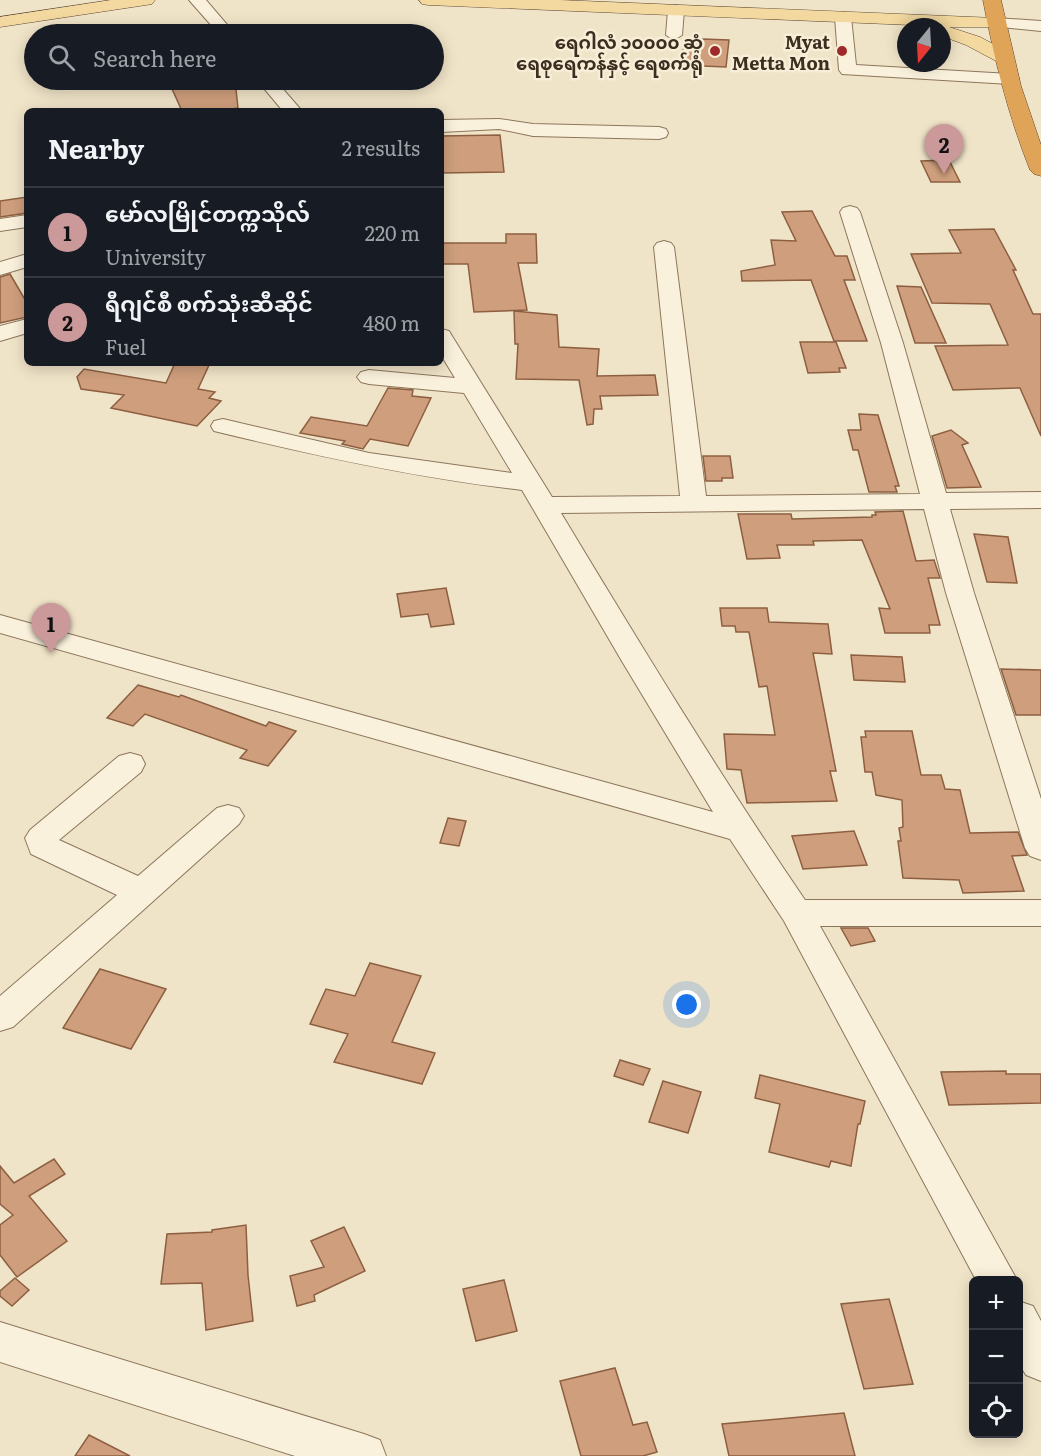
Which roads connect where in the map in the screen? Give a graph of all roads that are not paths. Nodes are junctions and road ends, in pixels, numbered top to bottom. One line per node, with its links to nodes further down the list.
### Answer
1 (146, 0): 10 (main road)
2 (197, 0): 12 (street)
3 (428, 0): 6 (main road)
4 (979, 0): 8 (main road)
5 (992, 0): 11 (highway)
6 (676, 10): 7 (main road); 15 (street)
7 (843, 17): 8 (main road); 17 (street)
8 (884, 19): 9 (main road); 11 (main road)
9 (897, 21)
10 (0, 22)
11 (996, 23): 13 (street); 16 (highway)
12 (218, 24)
13 (1041, 26)
14 (951, 33): 16 (main road)
15 (674, 35)
16 (1005, 58): 17 (highway)
17 (1010, 79): 22 (highway)
18 (275, 90): 19 (street)
19 (290, 108)
20 (444, 126): 21 (street)
21 (659, 134)
22 (1041, 170)
23 (850, 212): 37 (street)
24 (24, 221): 25 (street)
25 (0, 225)
26 (664, 247): 38 (street)
27 (24, 261): 28 (street)
28 (0, 269)
29 (24, 327): 30 (street)
30 (0, 334)
31 (444, 341): 33 (street)
32 (369, 377): 33 (street)
33 (473, 387): 35 (street)
34 (223, 426): 35 (street)
35 (538, 494): 38 (street); 42 (street)
36 (1041, 500): 37 (street)
37 (935, 501): 38 (street); 43 (street)
38 (694, 503)
39 (0, 624): 42 (street)
40 (130, 764): 44 (street)
41 (228, 816): 44 (street)
42 (741, 831): 45 (street)
43 (1041, 848)
44 (142, 892): 47 (street)
45 (796, 913): 46 (street); 48 (street)
46 (1041, 913)
47 (0, 1017)
48 (994, 1276)
49 (1023, 1329): 51 (street)
50 (0, 1342): 52 (street)
51 (1041, 1361)
52 (364, 1456)

